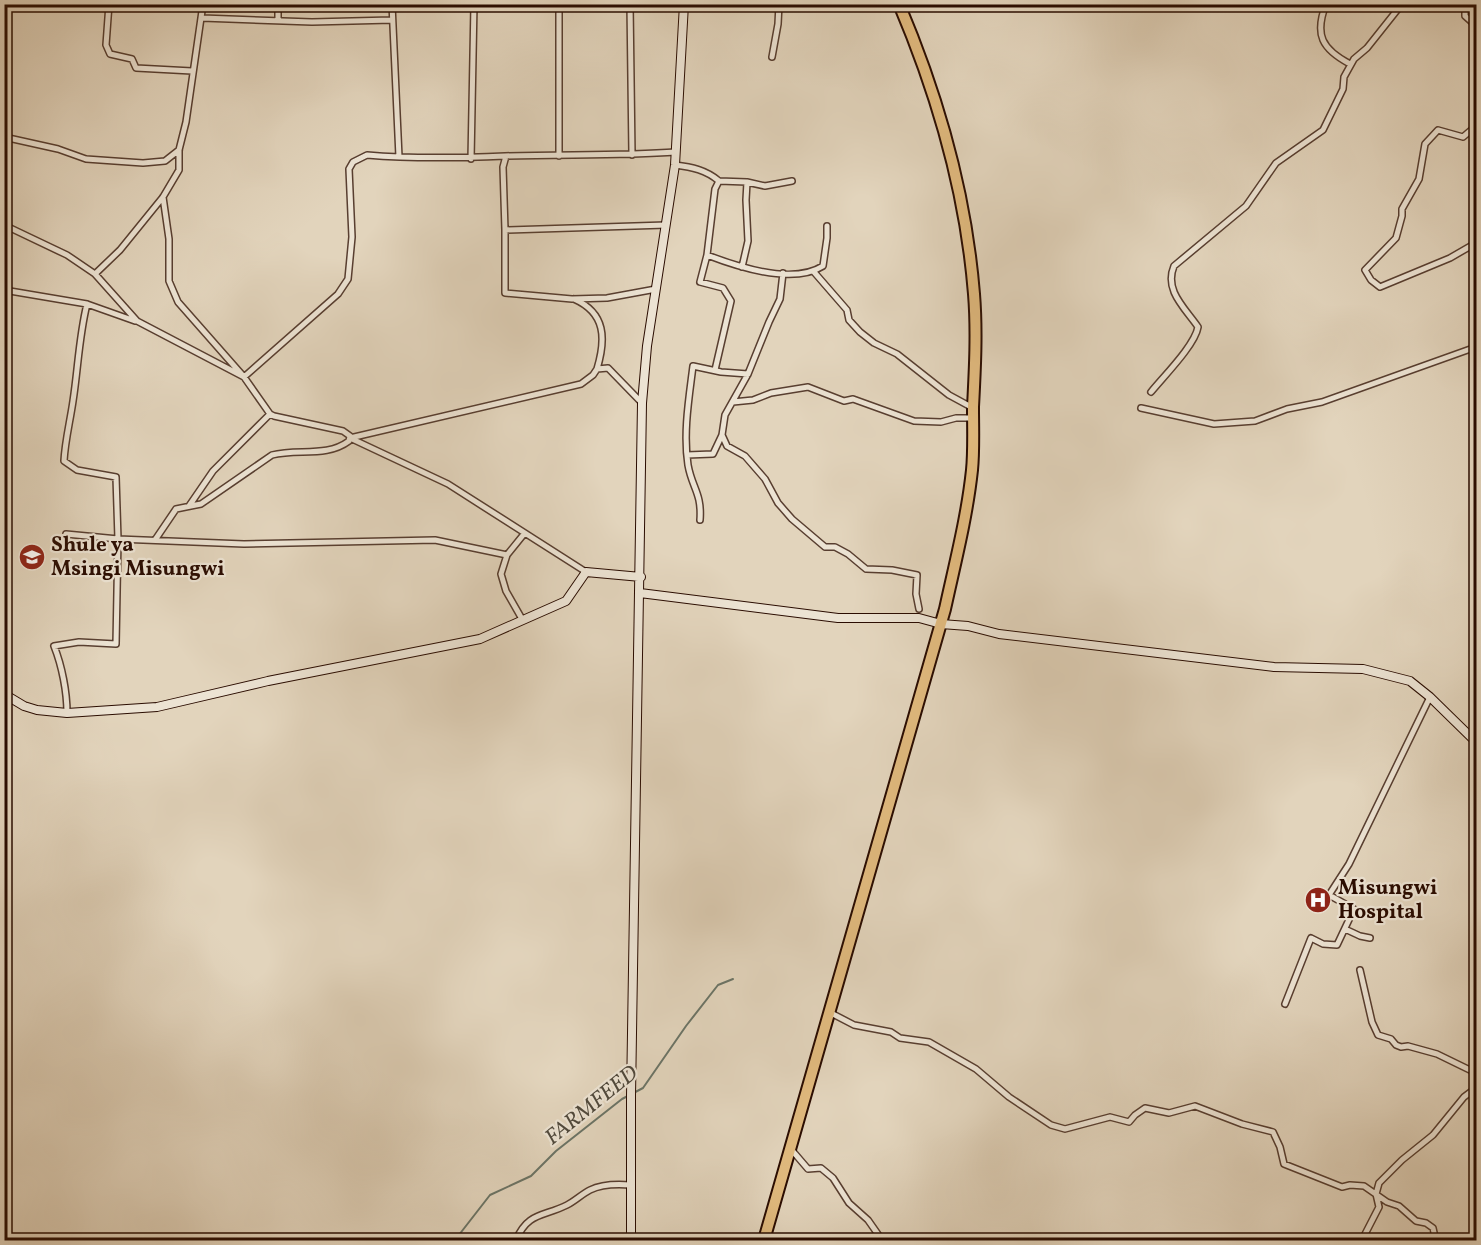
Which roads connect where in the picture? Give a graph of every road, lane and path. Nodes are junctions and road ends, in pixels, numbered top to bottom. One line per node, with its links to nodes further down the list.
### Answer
1 (110, 4): 22 (street)
2 (203, 4): 16 (street)
3 (278, 4): 18 (street)
4 (392, 4): 17 (street)
5 (474, 4): 31 (street)
6 (559, 4): 29 (street)
7 (630, 4): 27 (street)
8 (684, 4): 26 (street)
9 (779, 4): 20 (street)
10 (899, 4): 61 (highway)
11 (1326, 4): 21 (street)
12 (1402, 4): 21 (street)
13 (1451, 4): 15 (street)
14 (1476, 5): 15 (street)
15 (1465, 8): 19 (street)
16 (202, 18): 18 (street); 22 (street)
17 (392, 20): 18 (street); 30 (street)
18 (278, 21)
19 (1476, 42)
20 (772, 57)
21 (1350, 64): 57 (street)
22 (192, 71): 25 (street)
23 (1476, 126): 41 (street)
24 (4, 137): 25 (street)
25 (179, 150): 36 (street)
26 (676, 152): 27 (street); 32 (street)
27 (632, 155): 29 (street)
28 (506, 156): 29 (street); 31 (street); 40 (street)
29 (559, 156)
30 (399, 157): 31 (street); 56 (street)
31 (471, 159)
32 (675, 165): 33 (street); 38 (street)
33 (719, 181): 35 (street); 42 (street)
34 (792, 181): 35 (street)
35 (747, 182): 43 (street)
36 (162, 197): 46 (street); 56 (street)
37 (4, 225): 46 (street)
38 (666, 225): 40 (street); 47 (street)
39 (827, 226): 45 (street)
40 (505, 230): 49 (street)
41 (1476, 243)
42 (707, 255): 43 (street); 54 (street)
43 (742, 267): 44 (street)
44 (783, 273): 45 (street); 55 (street)
45 (814, 273): 61 (street)
46 (95, 274): 51 (street)
47 (656, 289): 49 (street); 59 (street)
48 (4, 290): 50 (street)
49 (572, 299): 53 (street)
50 (87, 304): 51 (street); 70 (street)
51 (136, 321): 56 (street)
52 (1476, 347): 60 (street)
53 (597, 369): 59 (street); 64 (street)
54 (715, 370): 55 (street); 65 (street)
55 (748, 374): 58 (street)
56 (244, 377): 62 (street)
57 (1151, 392)
58 (733, 402): 61 (street); 63 (street)
59 (642, 403): 74 (street)
60 (1141, 408)
61 (973, 413): 78 (highway)
62 (270, 414): 64 (street); 66 (street)
63 (723, 435): 65 (street); 76 (street)
64 (350, 438): 66 (street); 69 (street)
65 (687, 455): 67 (street)
66 (189, 506): 71 (street)
67 (700, 520)
68 (66, 534): 70 (street)
69 (524, 534): 72 (street); 73 (street)
70 (118, 539): 71 (street); 81 (street)
71 (155, 540): 72 (street)
72 (507, 555): 77 (street)
73 (586, 572): 74 (street); 77 (street)
74 (641, 577): 75 (street)
75 (640, 593): 78 (street); 91 (street)
76 (919, 609)
77 (522, 620): 81 (street)
78 (941, 624): 80 (street); 87 (highway)
79 (4, 694): 81 (street)
80 (1430, 697): 82 (street); 83 (street)
81 (67, 713)
82 (1476, 742)
83 (1345, 929): 84 (street); 86 (street)
84 (1371, 938)
85 (1360, 970): 88 (street)
86 (1285, 1004)
87 (829, 1011): 90 (highway); 92 (street)
88 (1476, 1073)
89 (1476, 1088): 92 (street)
90 (789, 1147): 95 (highway); 96 (street)
91 (632, 1185): 93 (street); 94 (street)
92 (1376, 1194): 97 (street); 98 (street)
93 (516, 1240)
94 (631, 1240)
95 (764, 1240)
96 (882, 1240)
97 (1362, 1240)
98 (1441, 1240)

